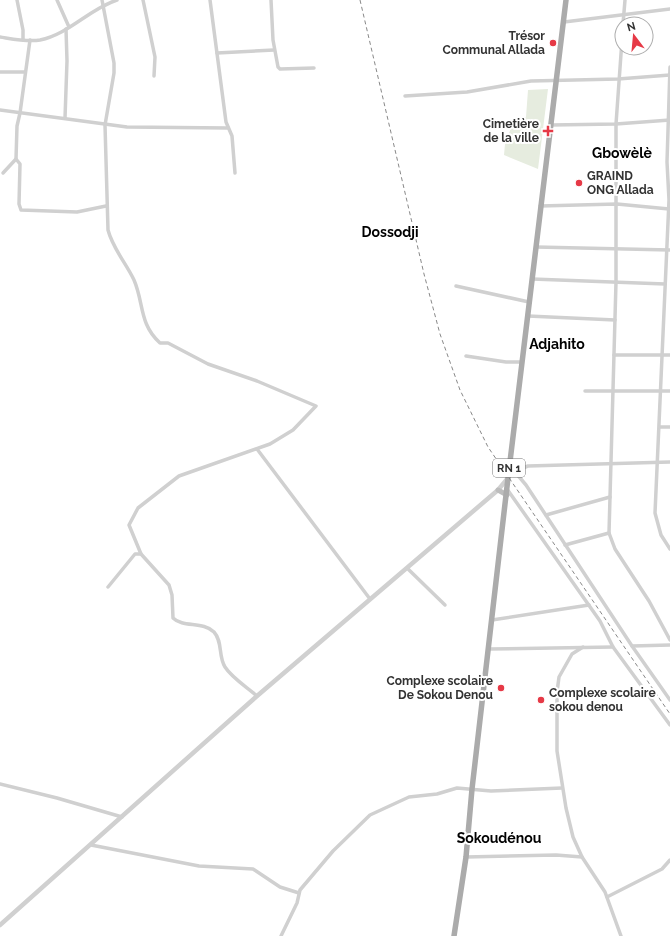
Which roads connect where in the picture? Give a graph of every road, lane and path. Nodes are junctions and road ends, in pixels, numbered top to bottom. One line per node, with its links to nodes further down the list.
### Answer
1 (17, 0): 16 (street)
2 (57, 0): 14 (street)
3 (117, 0): 9 (street)
4 (143, 0): 26 (street)
5 (210, 0): 19 (street)
6 (271, 0): 18 (street)
7 (566, 0): 13 (main road, RN 1)
8 (625, 0): 11 (street)
9 (103, 2): 14 (street); 35 (street)
10 (670, 9): 11 (street)
11 (624, 16)
12 (614, 17): 13 (street)
13 (564, 22): 28 (main road, RN 1)
14 (68, 28): 17 (street); 32 (street)
15 (0, 37): 16 (street)
16 (23, 40): 17 (street)
17 (30, 40): 24 (street)
18 (274, 50): 19 (street); 22 (street)
19 (217, 53): 37 (street)
20 (620, 56): 27 (street)
21 (670, 67): 25 (street)
22 (314, 68)
23 (0, 72): 24 (street)
24 (25, 72): 31 (street)
25 (670, 75): 27 (street); 33 (street)
26 (154, 76)
27 (618, 79): 28 (street); 34 (street)
28 (556, 81): 29 (street); 36 (main road, RN 1)
29 (405, 96)
30 (0, 110): 31 (street)
31 (20, 113): 32 (street); 38 (street)
32 (65, 118): 35 (street)
33 (669, 120): 34 (street); 44 (street)
34 (616, 124): 36 (street); 41 (street)
35 (105, 125): 37 (street); 42 (street)
36 (551, 125): 43 (main road, RN 1)
37 (228, 128): 40 (street)
38 (16, 159): 39 (street); 42 (street)
39 (3, 173)
40 (235, 173)
41 (617, 204): 43 (street); 44 (street); 46 (street)
42 (106, 206): 66 (street)
43 (540, 206): 45 (main road, RN 1)
44 (669, 209): 47 (street)
45 (536, 248): 46 (street); 48 (main road, RN 1)
46 (616, 248): 47 (street); 49 (street)
47 (668, 250): 50 (street)
48 (532, 280): 49 (street); 52 (main road, RN 1)
49 (616, 282): 50 (street); 54 (street)
50 (665, 284): 56 (street)
51 (456, 286): 52 (street)
52 (529, 302): 53 (main road, RN 1)
53 (528, 316): 54 (street); 59 (main road, RN 1)
54 (615, 320): 55 (street)
55 (614, 355): 56 (street); 63 (street)
56 (662, 355): 57 (street); 61 (street)
57 (670, 355)
58 (466, 356): 59 (street)
59 (522, 362): 70 (main road, RN 1)
60 (585, 391): 63 (street)
61 (660, 391): 62 (street); 63 (street); 64 (street)
62 (670, 391)
63 (614, 392): 69 (street)
64 (660, 427): 65 (street); 68 (street)
65 (670, 427)
66 (257, 449): 80 (street); 83 (street)
67 (670, 462): 68 (street)
68 (657, 463): 69 (street); 79 (street)
69 (612, 464): 71 (street); 75 (street)
70 (509, 465): 71 (street); 72 (main road, RN 1)
71 (515, 471): 76 (street)
72 (508, 478): 73 (street); 74 (main road, RN 1)
73 (498, 490): 74 (main road); 81 (street)
74 (507, 492): 85 (street); 86 (main road, RN 1)
75 (610, 496): 76 (street); 77 (street)
76 (546, 515): 78 (street)
77 (609, 533): 78 (street); 87 (street)
78 (565, 545): 89 (street)
79 (670, 549)
80 (141, 554): 82 (street); 93 (street)
81 (407, 568): 83 (street); 84 (street)
82 (108, 587)
83 (370, 599): 93 (street)
84 (445, 605)
85 (589, 605): 86 (street); 91 (street)
86 (492, 620): 92 (main road, RN 1)
87 (670, 640)
88 (670, 645): 89 (street)
89 (632, 646): 94 (street)
90 (583, 647): 91 (street); 92 (street); 97 (street)
91 (613, 647): 95 (street)
92 (489, 649): 98 (main road, RN 1)
93 (257, 696): 99 (street)
94 (670, 700)
95 (670, 724)
96 (0, 784): 99 (street)
97 (562, 788): 98 (street); 101 (street)
98 (472, 789): 103 (main road, RN 1); 106 (street)
99 (122, 817): 100 (street)
100 (91, 845): 106 (street); 108 (street)
101 (578, 849): 102 (street); 104 (street)
102 (574, 855): 103 (street); 104 (street)
103 (466, 857): 110 (main road, RN 1)
104 (582, 857): 107 (street)
105 (670, 860): 107 (street)
106 (299, 893): 109 (street)
107 (607, 897): 111 (street)
108 (0, 925)
109 (281, 936)
110 (454, 936)
111 (621, 936)

